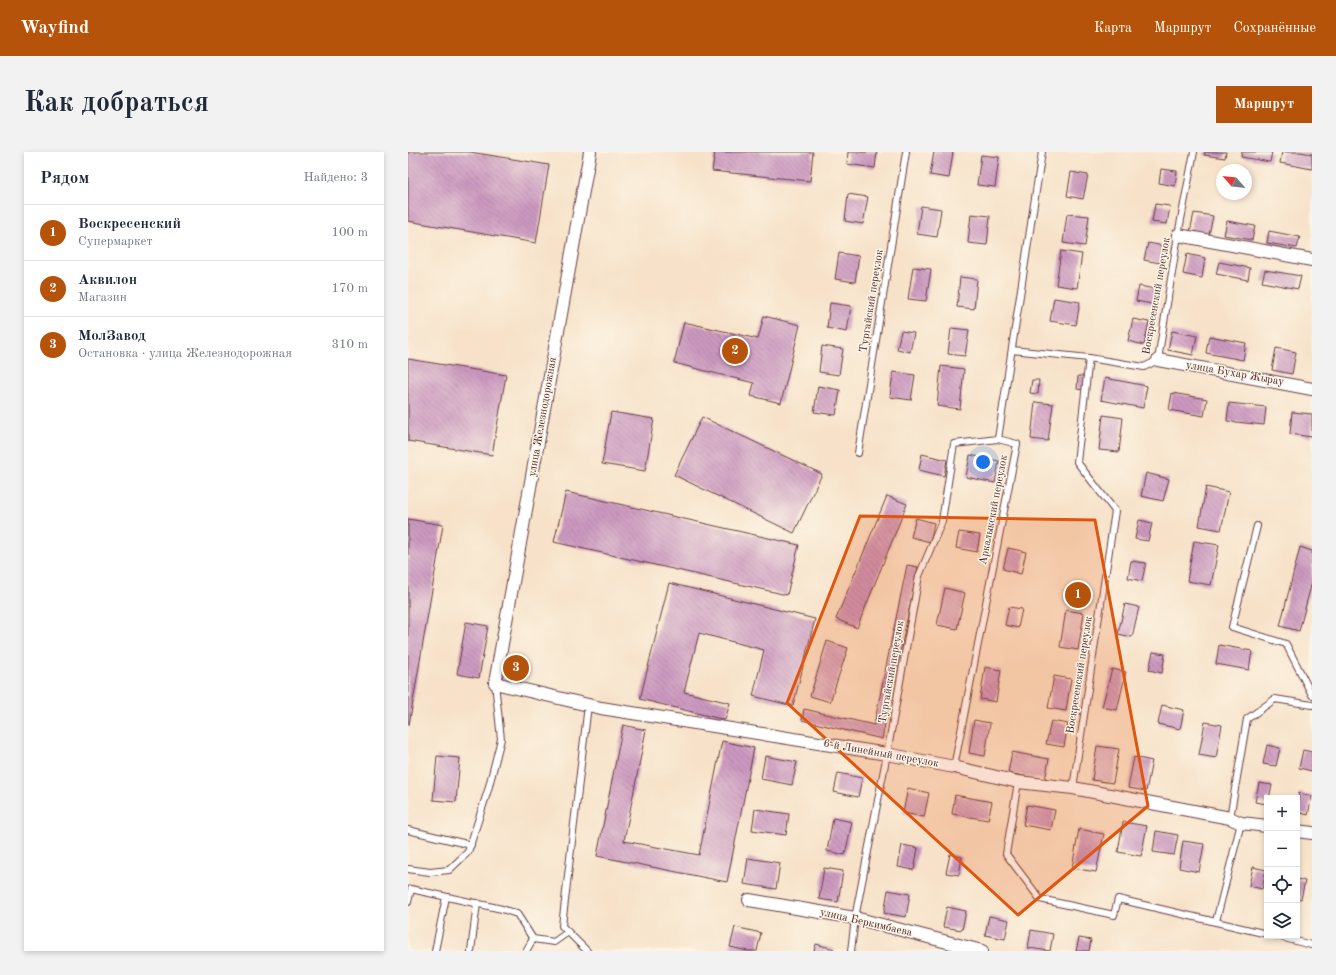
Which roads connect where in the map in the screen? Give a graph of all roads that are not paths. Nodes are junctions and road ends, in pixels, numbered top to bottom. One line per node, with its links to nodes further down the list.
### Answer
1 (590, 152): 14 (street, улица Железнодорожная)
2 (906, 152): 12 (lane, Тургайский переулок)
3 (1042, 152): 7 (lane, Аркалыкский переулок)
4 (1194, 152): 5 (lane, Воскресенский переулок)
5 (1178, 235): 6 (street); 9 (lane, Воскресенский переулок)
6 (1312, 260)
7 (1012, 350): 8 (lane); 11 (lane, Аркалыкский переулок)
8 (1089, 358): 9 (lane, Воскресенский переулок); 21 (lane, Воскресенский переулок)
9 (1158, 360): 10 (street, улица Бухар Жырау)
10 (1312, 388)
11 (998, 439): 18 (lane, Тургайский переулок); 19 (lane, Аркалыкский переулок)
12 (858, 453)
13 (1256, 526): 15 (lane)
14 (495, 683): 16 (street, 6-й Линейный переулок); 28 (lane)
15 (1312, 695)
16 (588, 705): 18 (street, 6-й Линейный переулок); 36 (lane)
17 (1312, 705): 22 (lane)
18 (887, 754): 19 (street, 6-й Линейный переулок); 34 (lane, Тургайский переулок)
19 (954, 767): 20 (street, 6-й Линейный переулок)
20 (1018, 782): 21 (street, 6-й Линейный переулок); 35 (lane)
21 (1072, 788): 22 (street, 6-й Линейный переулок)
22 (1230, 818): 23 (street, 6-й Линейный переулок)
23 (1241, 823): 24 (street, 6-й Линейный переулок); 35 (lane)
24 (1264, 826)
25 (408, 830): 28 (lane)
26 (1300, 831): 27 (street)
27 (1312, 833)
28 (471, 845): 29 (lane)
29 (408, 869)
30 (446, 897): 32 (lane); 33 (lane); 41 (lane)
31 (749, 900): 34 (street, улица Беркимбаева)
32 (408, 902)
33 (477, 903): 38 (lane); 42 (lane)
34 (855, 918): 45 (lane, Тургайский переулок); 46 (street, улица Беркимбаева)
35 (1216, 921): 37 (lane)
36 (568, 932): 38 (lane); 44 (lane)
37 (1264, 933)
38 (533, 939): 43 (lane)
39 (1288, 939): 40 (lane)
40 (1311, 945)
41 (435, 951)
42 (471, 951)
43 (526, 951)
44 (587, 951)
45 (851, 951)
46 (982, 951)

